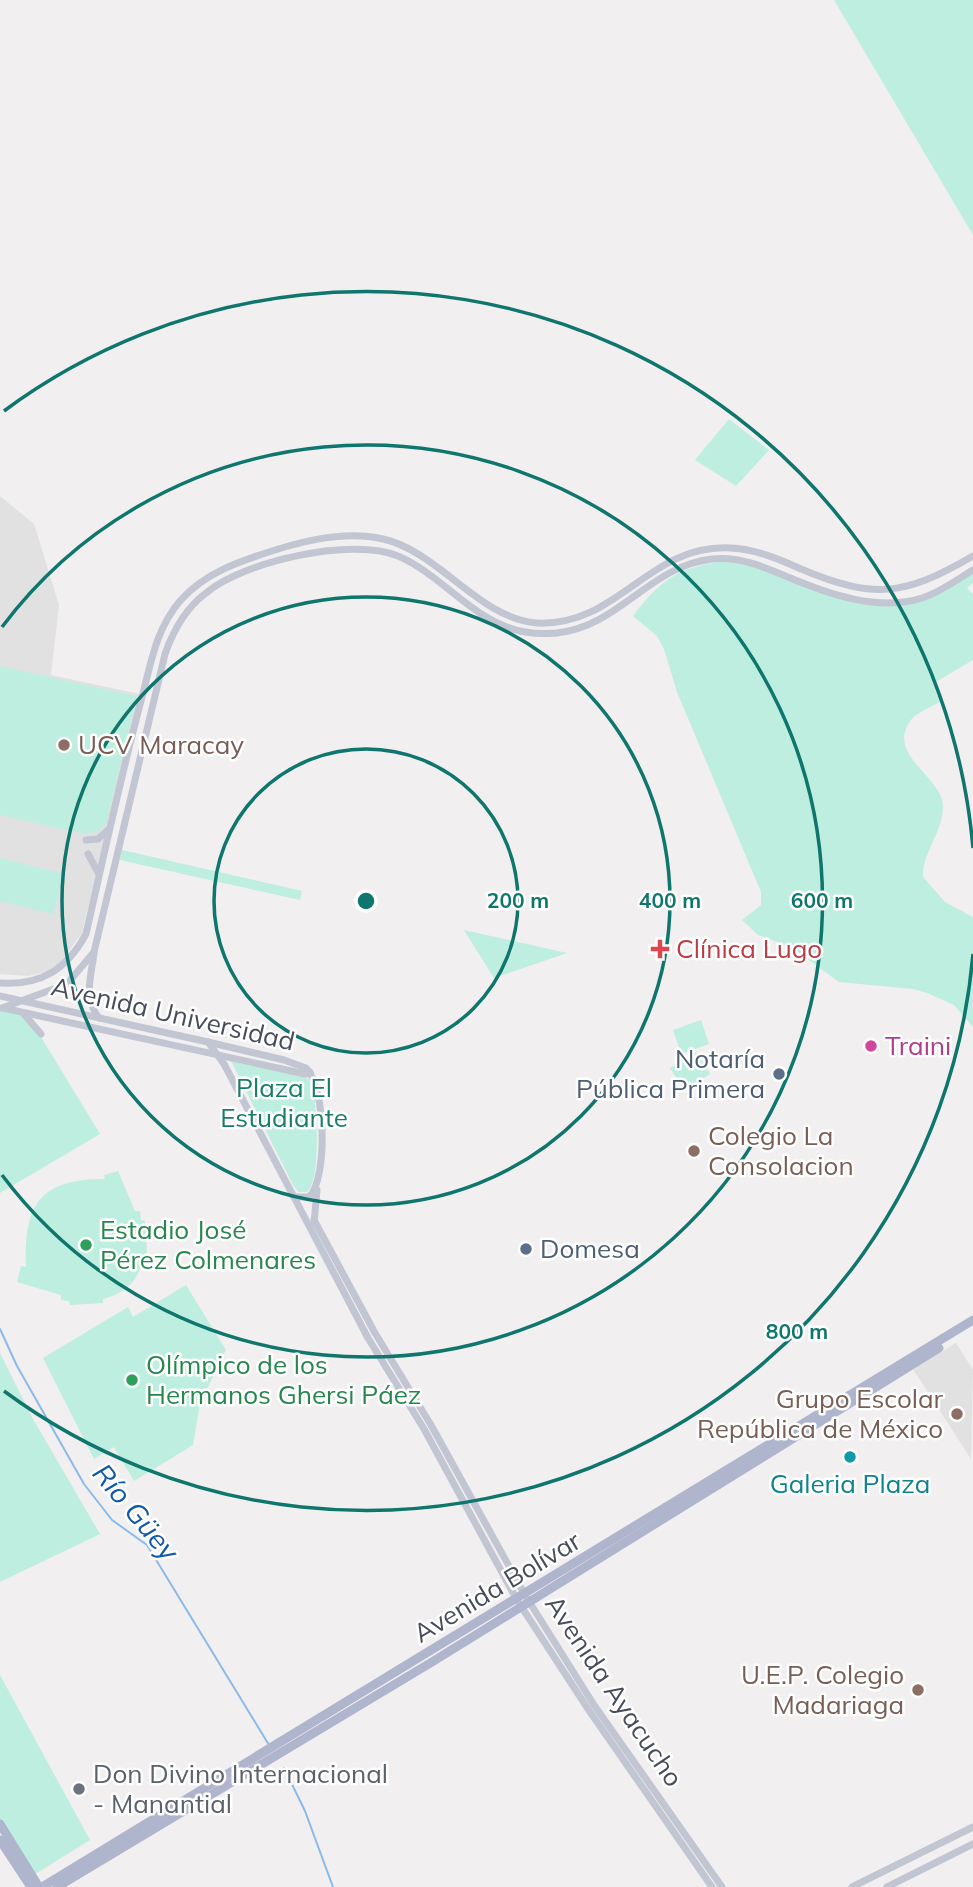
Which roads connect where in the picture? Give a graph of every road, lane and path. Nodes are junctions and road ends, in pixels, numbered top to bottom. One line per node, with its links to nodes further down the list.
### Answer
1 (973, 556): 3 (street)
2 (973, 570): 7 (street)
3 (112, 825): 4 (street); 6 (street)
4 (86, 840)
5 (88, 854): 6 (street)
6 (100, 875): 8 (street)
7 (94, 952): 10 (street); 13 (street)
8 (0, 983)
9 (0, 996): 10 (street, Avenida Universidad)
10 (24, 1001): 11 (street); 13 (street, Avenida Universidad)
11 (1, 1008): 12 (street, Avenida Universidad)
12 (22, 1012): 14 (street); 16 (street, Avenida Universidad)
13 (99, 1019): 15 (street, Avenida Universidad)
14 (41, 1034)
15 (208, 1042): 16 (street, Avenida Ayacucho); 17 (street, Avenida Universidad)
16 (218, 1055): 17 (street, Avenida Universidad); 19 (street, Avenida Ayacucho)
17 (310, 1072): 18 (street)
18 (318, 1182): 19 (street); 20 (street)
19 (293, 1197): 21 (street, Avenida Ayacucho)
20 (314, 1220): 21 (street); 24 (street, Avenida Ayacucho)
21 (312, 1232): 24 (street, Avenida Ayacucho)
22 (973, 1320): 24 (main road, Avenida Bolívar)
23 (973, 1327): 24 (main road, Avenida Bolívar)
24 (523, 1601): 30 (main road, Avenida Bolívar); 33 (street, Avenida Ayacucho); 34 (street, Avenida Ayacucho)
25 (0, 1824): 29 (main road)
26 (973, 1827): 35 (street)
27 (0, 1840): 29 (main road)
28 (973, 1844): 36 (street)
29 (26, 1873): 30 (main road); 31 (main road); 32 (main road)
30 (51, 1886)
31 (23, 1887)
32 (30, 1887)
33 (712, 1887)
34 (722, 1887)
35 (852, 1887)
36 (887, 1887)

